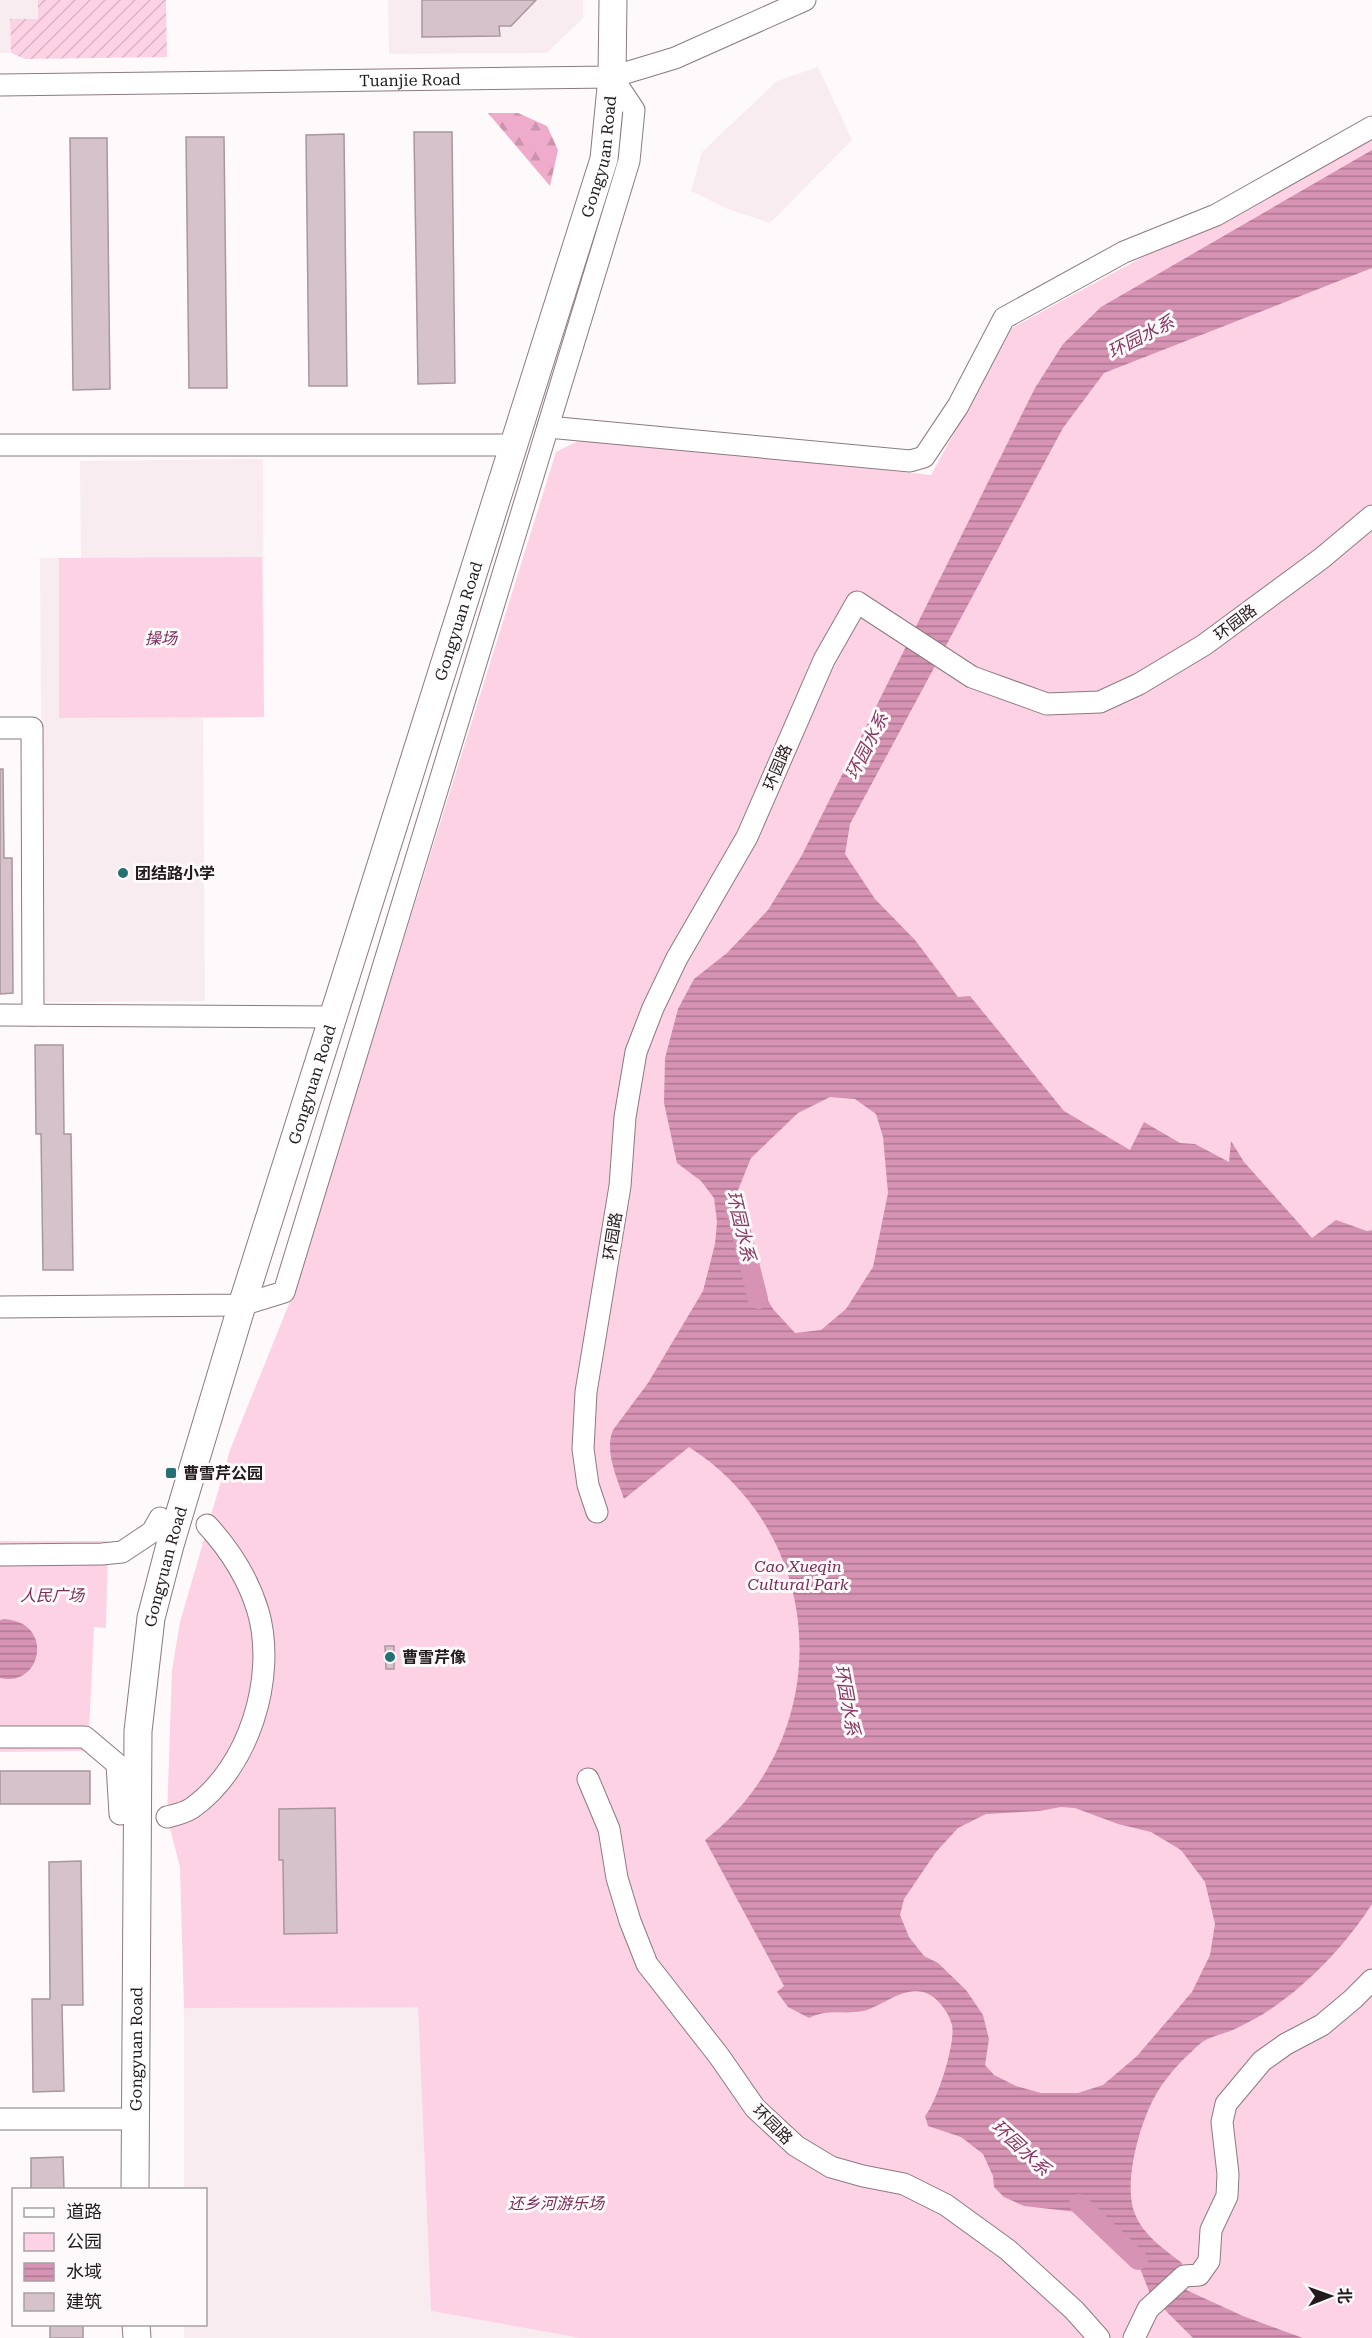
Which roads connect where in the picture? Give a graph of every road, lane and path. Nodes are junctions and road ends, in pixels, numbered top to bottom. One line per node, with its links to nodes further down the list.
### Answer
1 (613, 0): 3 (main road, Gongyuan Road)
2 (805, 0): 3 (street, Tuanjie Road)
3 (612, 77): 4 (street, Tuanjie Road); 6 (street); 8 (main road, Gongyuan Road)
4 (0, 85)
5 (1372, 127): 6 (street)
6 (548, 427): 14 (street)
7 (0, 445): 8 (street)
8 (514, 445): 13 (main road, Gongyuan Road)
9 (1372, 516): 16 (street, 环园路)
10 (0, 728): 12 (street)
11 (0, 1015): 12 (street)
12 (33, 1015): 13 (street)
13 (334, 1017): 14 (main road, Gongyuan Road)
14 (242, 1305): 15 (street); 26 (main road, Gongyuan Road)
15 (0, 1307)
16 (597, 1512)
17 (160, 1518): 19 (street)
18 (207, 1526): 23 (street)
19 (0, 1555)
20 (0, 1737): 22 (street)
21 (588, 1779): 28 (street, 环园路)
22 (120, 1814)
23 (167, 1817)
24 (1372, 1980): 29 (street)
25 (0, 2119): 26 (street)
26 (135, 2119): 27 (main road, Gongyuan Road)
27 (135, 2188)
28 (1099, 2338)
29 (1134, 2338)

